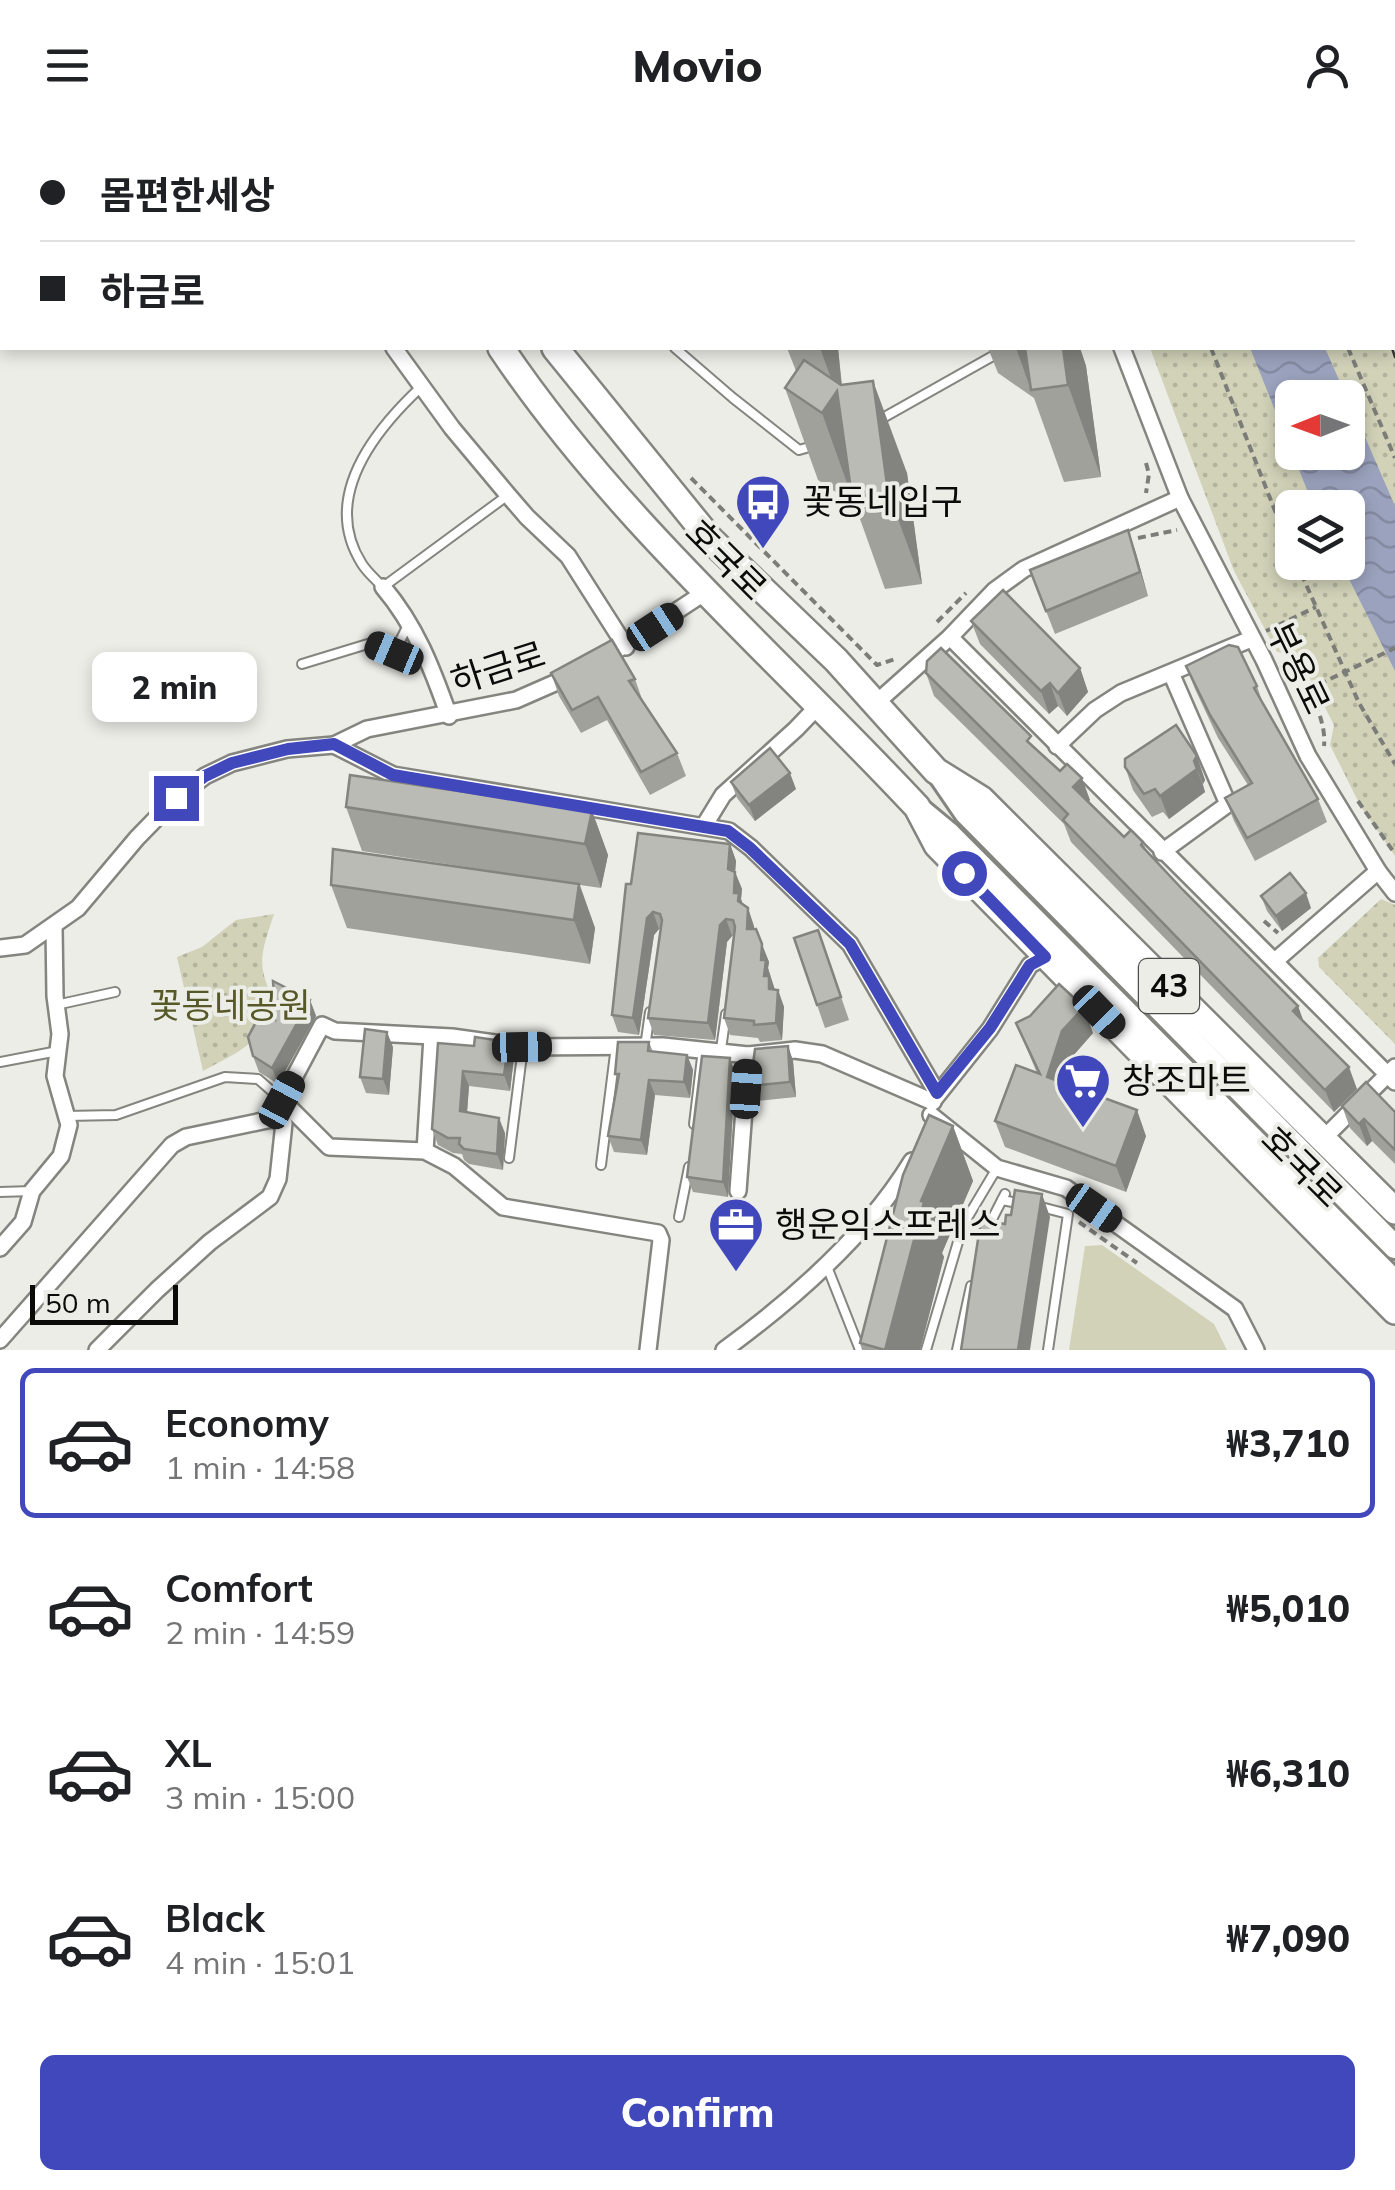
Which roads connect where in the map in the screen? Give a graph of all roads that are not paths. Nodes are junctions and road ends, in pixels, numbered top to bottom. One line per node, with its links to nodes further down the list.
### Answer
1 (395, 350): 7 (street)
2 (503, 350): 13 (main road, 호국로 / 43)
3 (557, 350): 21 (main road, 호국로 / 43)
4 (677, 350): 9 (lane)
5 (1003, 350): 8 (lane)
6 (1123, 350): 11 (street, 부용로)
7 (422, 386): 10 (street); 12 (lane)
8 (877, 421)
9 (816, 445)
10 (508, 494): 12 (lane); 17 (street)
11 (1180, 498): 15 (street, 부용로); 16 (street)
12 (383, 587): 14 (street)
13 (707, 591): 17 (street, 하금로); 20 (main road, 호국로 / 43)
14 (410, 623): 18 (lane); 22 (street)
15 (1256, 636): 19 (street); 29 (street, 부용로)
16 (950, 637): 21 (street); 24 (street)
17 (626, 647): 22 (street, 하금로)
18 (302, 664)
19 (1171, 672): 24 (street); 28 (street)
20 (820, 704): 26 (main road, 호국로 / 43); 27 (street)
21 (876, 704): 25 (main road, 호국로 / 43)
22 (449, 716): 23 (street, 하금로)
23 (334, 744): 27 (street); 31 (street, 하금로)
24 (1058, 746): 28 (street)
25 (936, 770): 55 (main road, 호국로 / 43); 68 (street, 호국로)
26 (917, 808): 33 (main road, 호국로 / 43); 72 (street, 호국로)
27 (704, 826): 50 (street)
28 (1162, 852): 34 (street)
29 (1378, 870): 30 (street, 부용로); 34 (street)
30 (1395, 893)
31 (54, 927): 32 (street, 하금로); 37 (street)
32 (0, 948)
33 (1045, 957): 50 (street); 73 (main road, 호국로 / 43)
34 (1275, 961): 48 (street)
35 (115, 992): 37 (lane)
36 (728, 996): 44 (lane)
37 (56, 1005): 45 (street)
38 (650, 1010): 42 (lane)
39 (432, 1037): 41 (street); 49 (street); 56 (street)
40 (616, 1046): 41 (street); 42 (street); 60 (lane)
41 (522, 1047): 59 (lane)
42 (645, 1047): 43 (street)
43 (703, 1049): 44 (street); 53 (lane)
44 (721, 1050): 46 (street)
45 (58, 1051): 47 (lane); 51 (street)
46 (748, 1055): 50 (street); 63 (street)
47 (0, 1062)
48 (1392, 1075): 55 (street)
49 (282, 1100): 51 (lane); 52 (street); 56 (street)
50 (934, 1104): 54 (street); 61 (street)
51 (66, 1116): 62 (street)
52 (272, 1119): 74 (street); 76 (street)
53 (692, 1136)
54 (926, 1138)
55 (1323, 1139): 65 (main road, 호국로 / 43)
56 (426, 1151): 77 (street)
57 (918, 1153): 70 (street)
58 (690, 1154): 66 (lane)
59 (509, 1158)
60 (602, 1165)
61 (997, 1168): 79 (lane); 82 (street)
62 (32, 1191): 64 (lane); 69 (street)
63 (738, 1191)
64 (0, 1192)
65 (1395, 1211)
66 (678, 1216)
67 (981, 1240): 81 (lane)
68 (1395, 1247)
69 (0, 1248)
70 (826, 1264): 75 (street); 78 (lane)
71 (973, 1277): 80 (lane)
72 (1395, 1282)
73 (1395, 1311)
74 (0, 1340)
75 (730, 1348)
76 (97, 1350)
77 (648, 1350)
78 (860, 1350)
79 (926, 1350)
80 (957, 1350)
81 (1048, 1350)
82 (1256, 1350)

